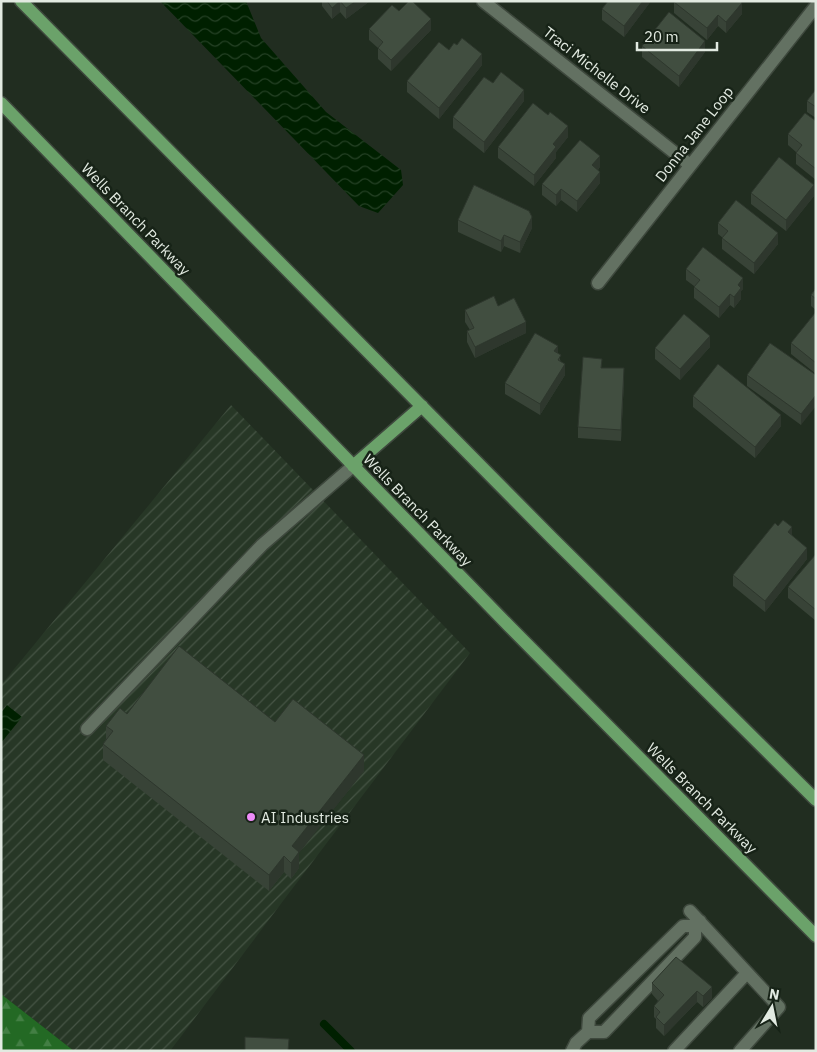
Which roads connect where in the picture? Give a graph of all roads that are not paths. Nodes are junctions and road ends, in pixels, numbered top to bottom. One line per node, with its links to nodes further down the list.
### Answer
1 (21, 1): 7 (main road)
2 (482, 1): 5 (street, Traci Michelle Drive)
3 (816, 6): 5 (street, Donna Jane Loop)
4 (1, 103): 8 (main road, Wells Branch Parkway)
5 (690, 165): 6 (street, Donna Jane Loop)
6 (598, 283)
7 (422, 406): 8 (main road); 10 (main road)
8 (353, 466): 9 (street); 13 (main road, Wells Branch Parkway)
9 (87, 729)
10 (816, 800)
11 (690, 911): 12 (street)
12 (698, 924): 14 (street); 15 (street); 15 (street)
13 (816, 936)
14 (747, 973): 17 (street); 18 (street)
15 (588, 1032): 16 (street)
16 (572, 1051)
17 (674, 1051)
18 (740, 1051)

